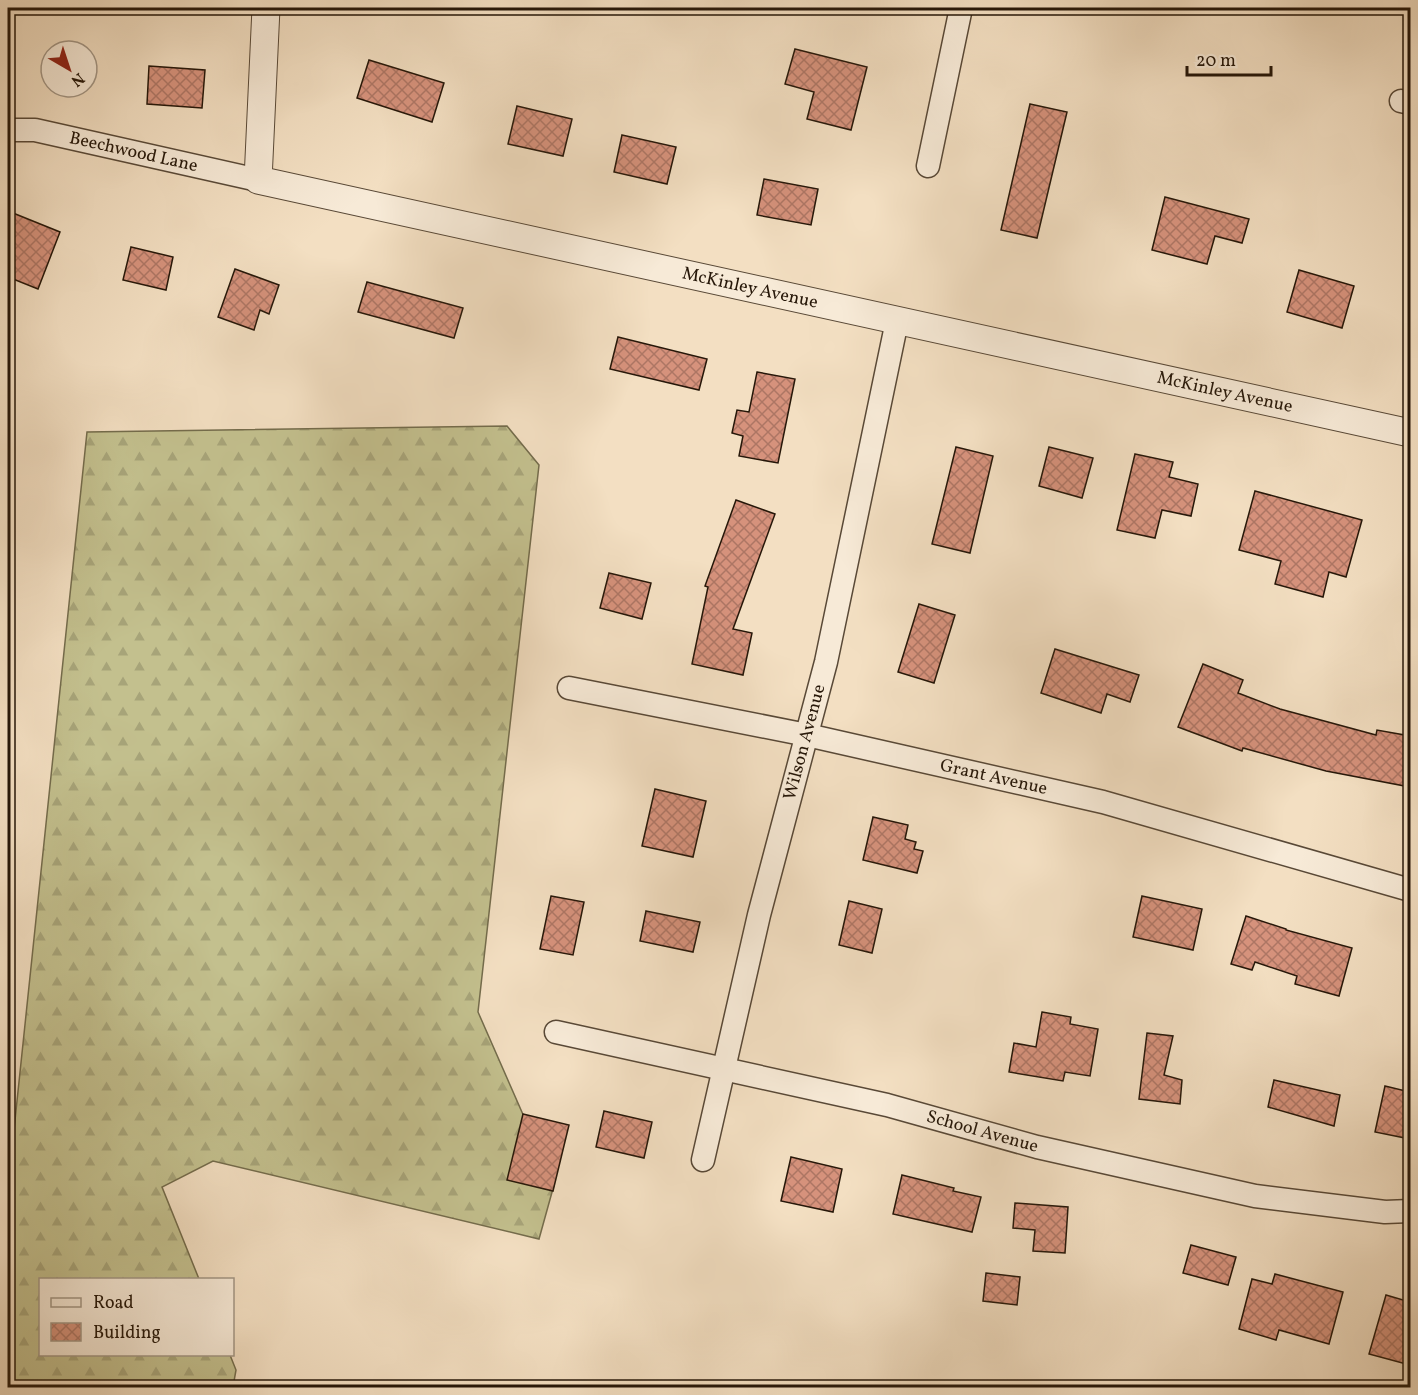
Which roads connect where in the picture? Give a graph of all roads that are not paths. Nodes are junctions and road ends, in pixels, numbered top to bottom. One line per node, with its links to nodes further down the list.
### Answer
1 (266, 8): 5 (street)
2 (961, 8): 4 (street)
3 (8, 130): 5 (street, Beechwood Lane)
4 (928, 166)
5 (258, 180): 6 (street, McKinley Avenue)
6 (897, 321): 7 (street, McKinley Avenue); 9 (street, Wilson Avenue)
7 (1410, 433)
8 (569, 688): 9 (street, Grant Avenue)
9 (807, 735): 10 (street, Grant Avenue); 12 (street, Wilson Avenue)
10 (1410, 890)
11 (556, 1032): 12 (street, School Avenue)
12 (725, 1069): 13 (street, Wilson Avenue); 14 (street, School Avenue)
13 (703, 1160)
14 (1410, 1210)

